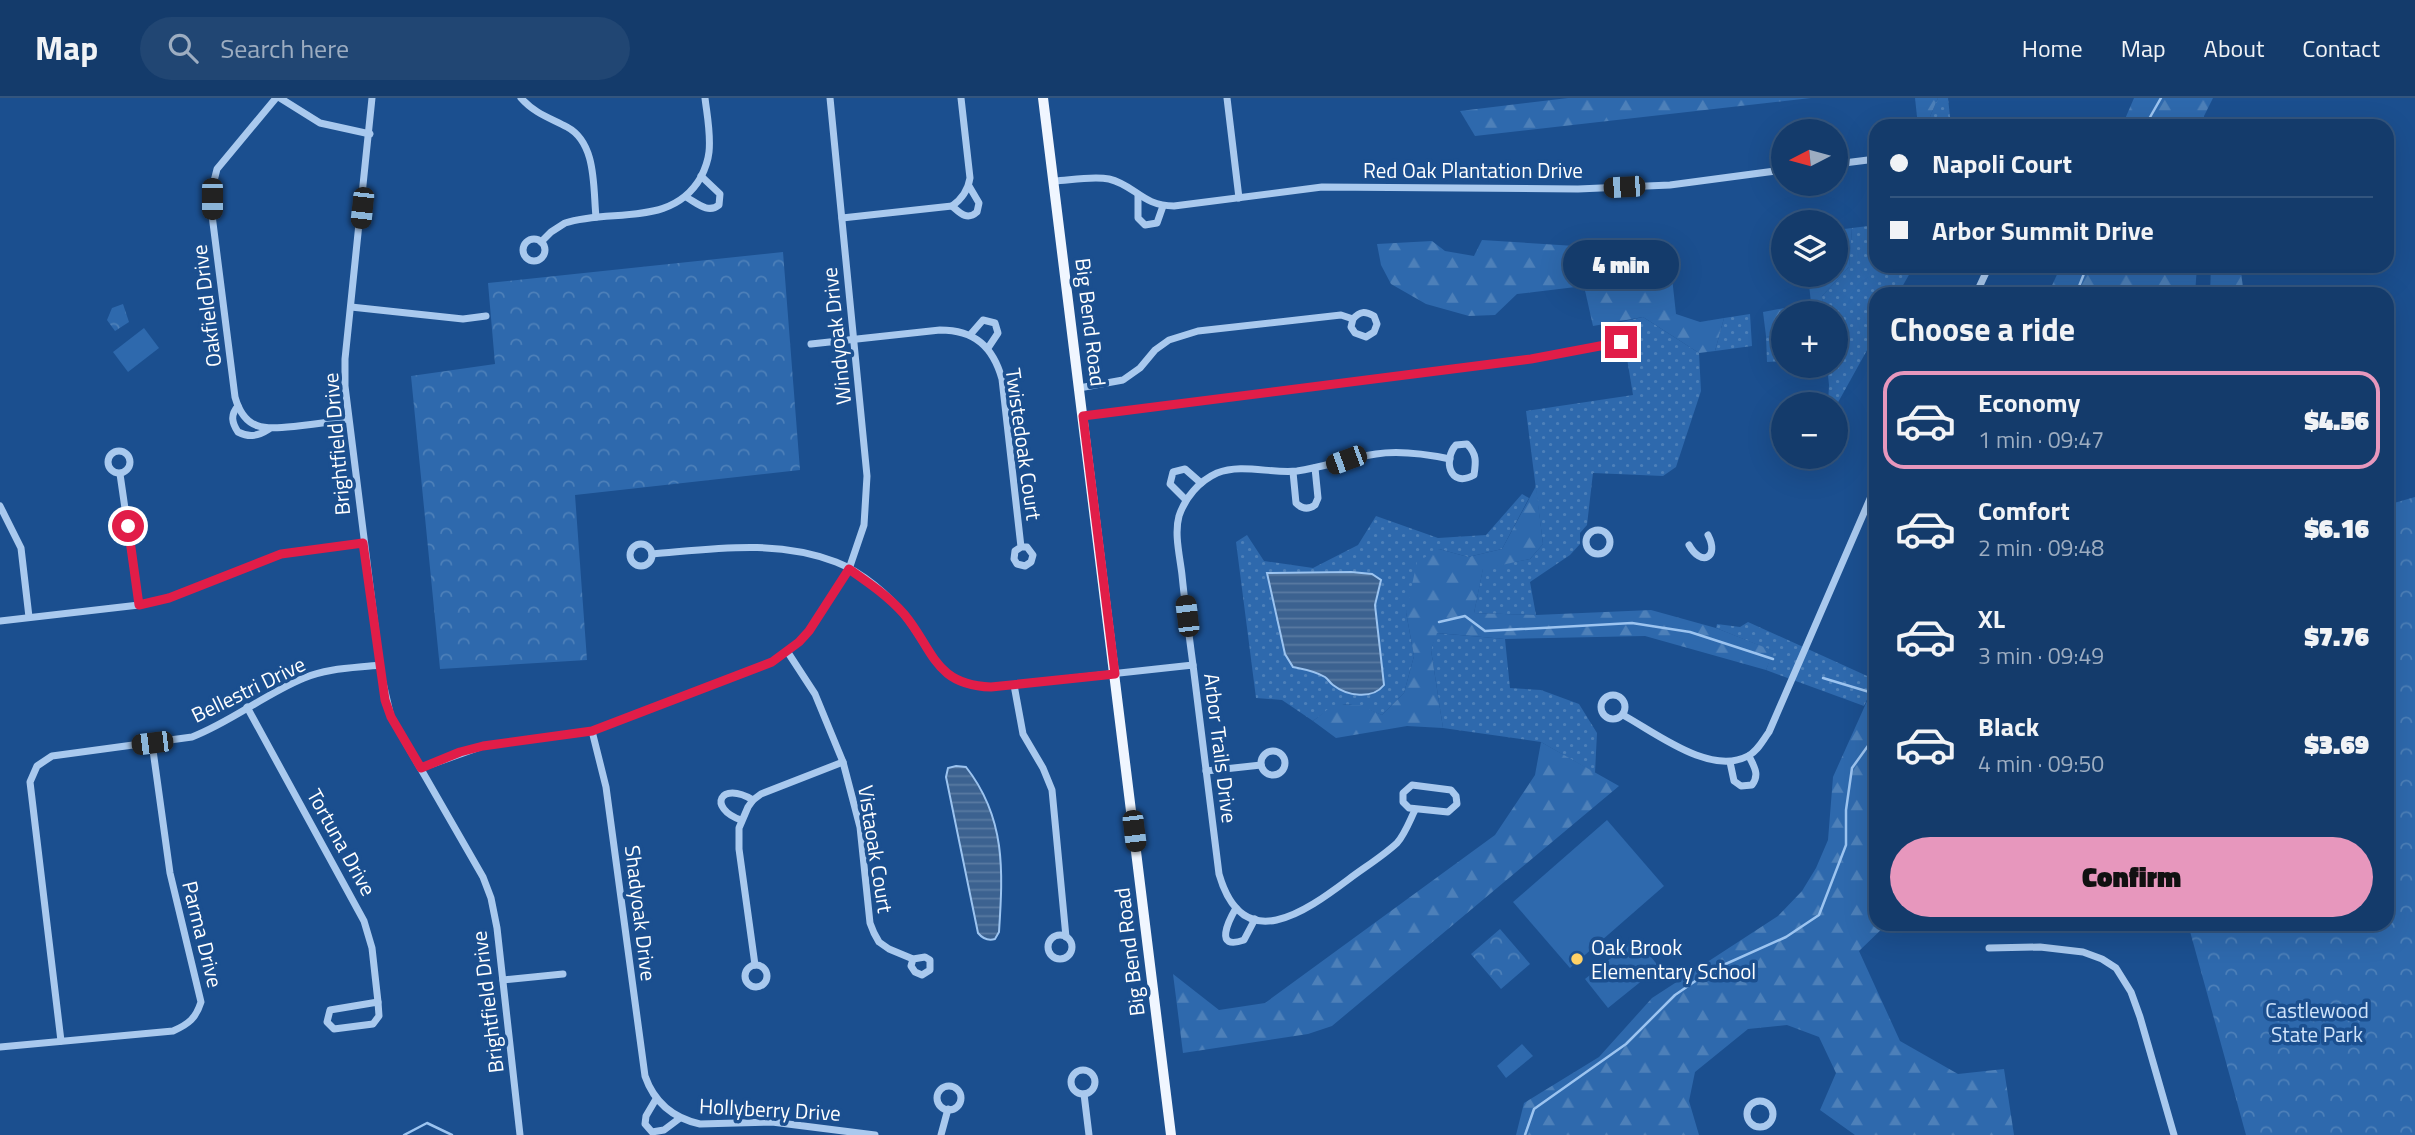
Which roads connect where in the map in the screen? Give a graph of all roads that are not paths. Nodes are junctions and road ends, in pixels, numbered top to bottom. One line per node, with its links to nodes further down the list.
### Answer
1 (278, 98): 9 (street); 33 (street, Oakfield Drive)
2 (372, 98): 9 (street, Brightfield Drive)
3 (521, 98): 21 (street)
4 (705, 98): 13 (street)
5 (830, 98): 22 (street, Windyoak Drive)
6 (961, 98): 15 (street)
7 (1043, 98): 14 (main road, Big Bend Road)
8 (1227, 98): 18 (street)
9 (370, 134): 24 (street, Brightfield Drive)
10 (1869, 160): 11 (street)
11 (1848, 162)
12 (1771, 171): 18 (street, Red Oak Plantation Drive)
13 (701, 176): 17 (street); 17 (street)
14 (1054, 181): 16 (street, Red Oak Plantation Drive); 32 (main road, Big Bend Road)
15 (969, 186): 19 (street); 19 (street)
16 (1138, 196): 20 (street, Red Oak Plantation Drive); 20 (street)
17 (686, 197): 21 (street)
18 (1239, 198): 20 (street, Red Oak Plantation Drive)
19 (951, 206): 22 (street)
20 (1163, 206)
21 (596, 217): 23 (street)
22 (842, 218): 28 (street, Windyoak Drive)
23 (541, 242)
24 (351, 307): 25 (street); 35 (street, Brightfield Drive)
25 (486, 316)
26 (1353, 318): 32 (street)
27 (970, 335): 28 (street, Twistedoak Court); 31 (street, Twistedoak Court); 31 (street, Twistedoak Court)
28 (854, 340): 30 (street, Twistedoak Court); 50 (street, Windyoak Drive)
29 (1621, 342): 34 (street)
30 (811, 344)
31 (988, 348): 48 (street, Twistedoak Court)
32 (1079, 388): 34 (main road, Big Bend Road)
33 (237, 406): 36 (street); 36 (street, Oakfield Drive)
34 (1083, 416): 57 (main road, Big Bend Road)
35 (348, 419): 36 (street, Oakfield Drive); 46 (street, Brightfield Drive)
36 (268, 429)
37 (1450, 458): 37 (street); 38 (street)
38 (1315, 468): 39 (street); 39 (street)
39 (1293, 472): 41 (street)
40 (120, 474): 51 (street)
41 (1200, 483): 42 (street); 42 (street)
42 (1186, 500): 56 (street)
43 (1869, 501): 63 (street)
44 (0, 506): 52 (street)
45 (1708, 535): 47 (street)
46 (363, 543): 51 (street); 55 (street, Brightfield Drive)
47 (1689, 545)
48 (1021, 547)
49 (652, 554): 50 (street, Arbor Trails Drive)
50 (849, 569): 54 (street, Windyoak Drive); 58 (street, Arbor Trails Drive)
51 (139, 605): 52 (street)
52 (29, 617): 53 (street)
53 (0, 621)
54 (787, 651): 61 (street, Windyoak Drive); 64 (street, Vistaoak Court)
55 (380, 665): 59 (street, Bellestri Drive); 67 (street, Brightfield Drive)
56 (1193, 665): 57 (street, Arbor Trails Drive); 68 (street, Arbor Trails Drive)
57 (1115, 674): 58 (street, Arbor Trails Drive); 92 (main road, Big Bend Road)
58 (1014, 685): 74 (street)
59 (247, 708): 62 (street, Bellestri Drive); 80 (street, Tortuna Drive)
60 (1623, 715): 65 (street)
61 (592, 731): 67 (street, Windyoak Drive); 84 (street, Shadyoak Drive)
62 (152, 743): 81 (street, Bellestri Drive); 81 (street, Parma Drive)
63 (1749, 756): 65 (street); 65 (street)
64 (843, 762): 69 (street); 76 (street, Vistaoak Court)
65 (1730, 762)
66 (1261, 765): 68 (street)
67 (421, 768): 79 (street, Brightfield Drive)
68 (1206, 771): 72 (street, Arbor Trails Drive)
69 (752, 800): 71 (street); 71 (street)
70 (1415, 810): 70 (street); 73 (street)
71 (741, 820): 77 (street)
72 (1236, 908): 73 (street); 73 (street)
73 (1255, 919)
74 (1066, 937)
75 (1989, 948): 93 (street)
76 (913, 959)
77 (755, 965)
78 (563, 974): 79 (street)
79 (502, 980): 88 (street, Brightfield Drive)
80 (378, 1002): 80 (street)
81 (61, 1041): 82 (street, Parma Drive)
82 (0, 1047)
83 (1084, 1094): 91 (street)
84 (656, 1098): 85 (street, Shadyoak Drive); 87 (street)
85 (665, 1108): 87 (street, Hollyberry Drive)
86 (948, 1110): 90 (street)
87 (680, 1118): 89 (street, Hollyberry Drive)
88 (520, 1135)
89 (876, 1135)
90 (941, 1135)
91 (1089, 1135)
92 (1171, 1135)
93 (2174, 1135)

